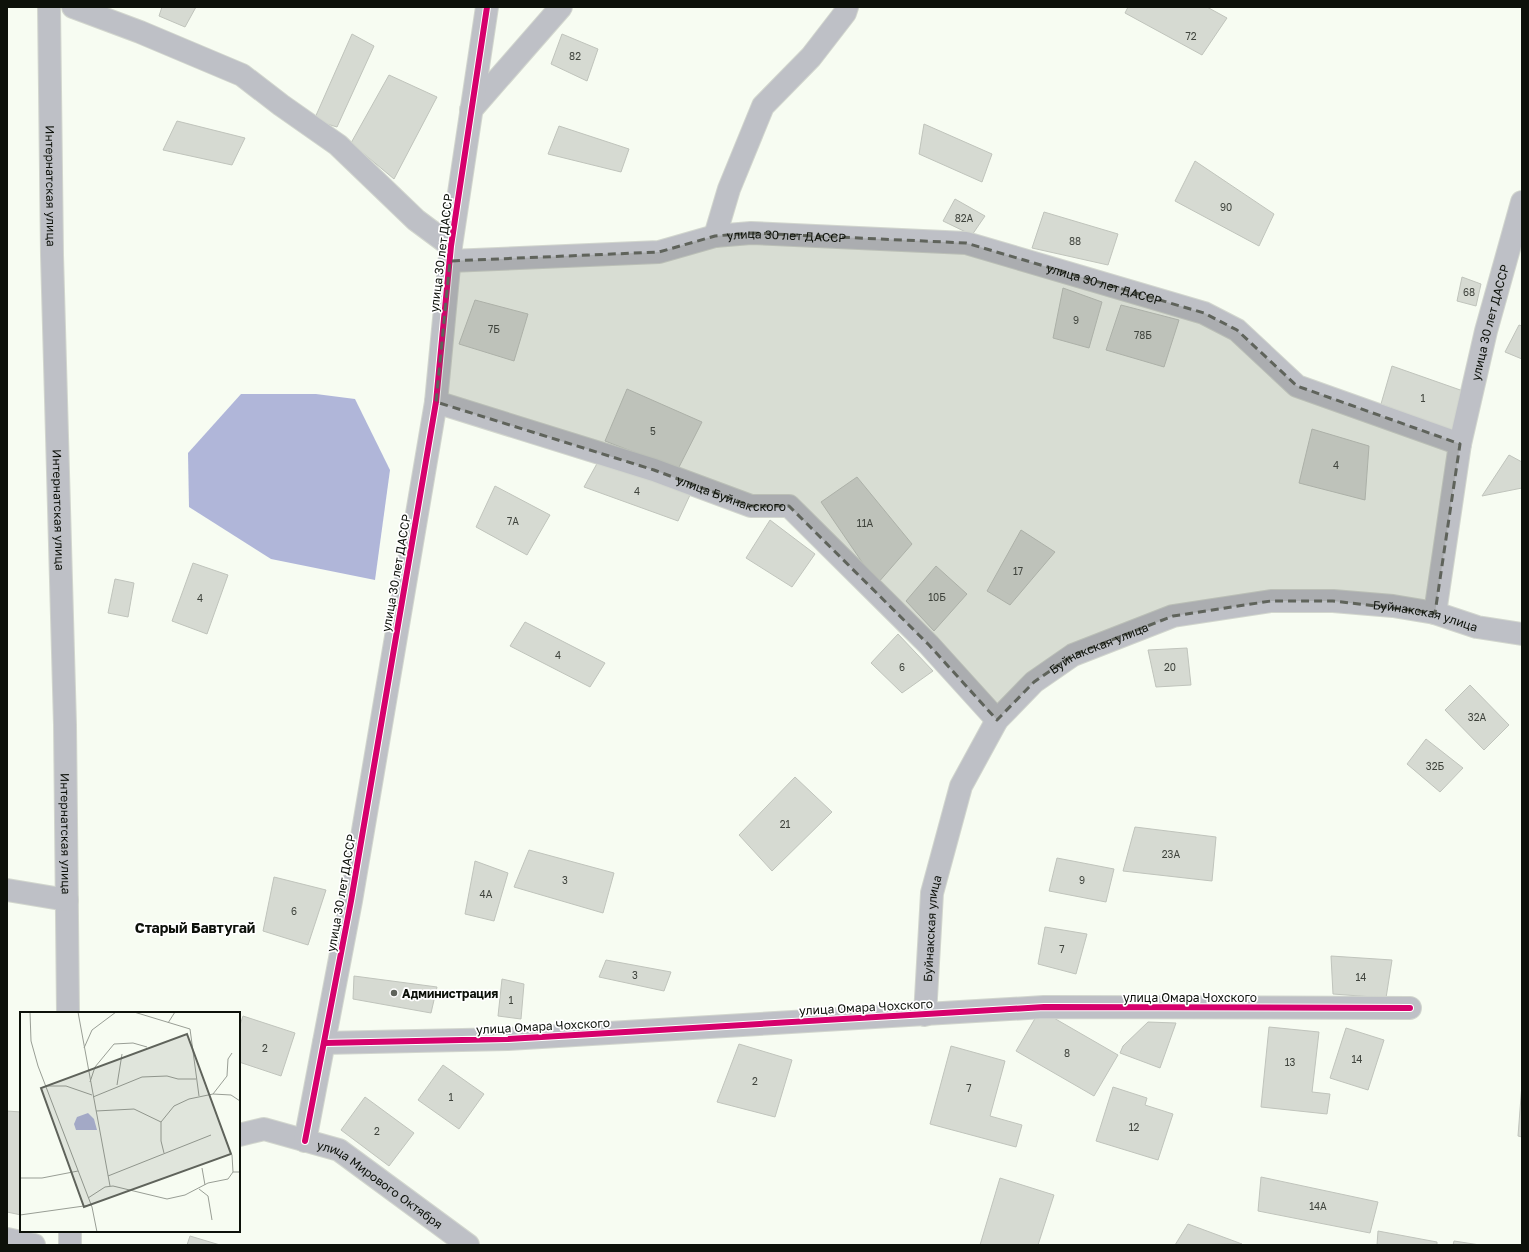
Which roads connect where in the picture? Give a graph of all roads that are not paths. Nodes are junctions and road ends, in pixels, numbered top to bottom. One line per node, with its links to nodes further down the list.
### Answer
1 (49, 7): 16 (street, Интернатская улица)
2 (73, 7): 9 (street)
3 (487, 7): 6 (street, улица 30 лет ДАССР)
4 (561, 7): 6 (street)
5 (847, 7): 8 (street, улица 30 лет ДАССР)
6 (471, 110): 9 (street, улица 30 лет ДАССР)
7 (1522, 202): 11 (street, улица 30 лет ДАССР)
8 (715, 236): 9 (street, улица 30 лет ДАССР); 11 (street, улица 30 лет ДАССР)
9 (450, 253): 10 (street, улица 30 лет ДАССР)
10 (436, 402): 14 (street, улица Буйнакского); 20 (street, улица 30 лет ДАССР)
11 (1460, 444): 12 (street, улица 30 лет ДАССР)
12 (1435, 613): 13 (street, Буйнакская улица); 14 (street, Буйнакская улица)
13 (1522, 634)
14 (997, 720): 19 (street, Буйнакская улица)
15 (7, 890): 16 (street)
16 (67, 900): 18 (street, Интернатская улица)
17 (1410, 1008): 19 (street, улица Омара Чохского)
18 (68, 1012)
19 (924, 1015): 20 (street, улица Омара Чохского)
20 (324, 1043): 22 (street, улица 30 лет ДАССР)
21 (240, 1135): 22 (street, улица Мирового Октября)
22 (305, 1141): 27 (street, улица Мирового Октября)
23 (70, 1232): 26 (street)
24 (7, 1240): 25 (street)
25 (34, 1245)
26 (70, 1245)
27 (468, 1245)

